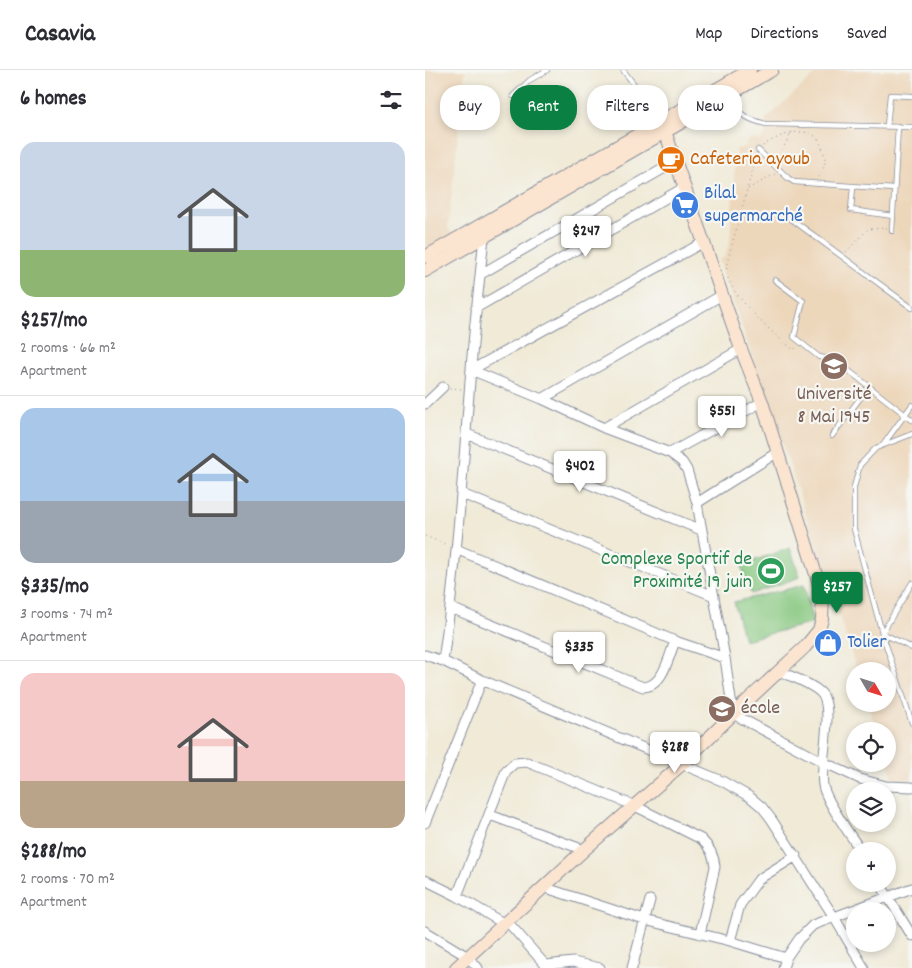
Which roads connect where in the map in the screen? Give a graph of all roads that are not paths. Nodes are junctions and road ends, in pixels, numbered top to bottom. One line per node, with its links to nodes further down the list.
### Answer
1 (531, 70): 6 (lane)
2 (547, 70): 6 (lane)
3 (623, 70): 8 (lane)
4 (749, 70): 12 (street)
5 (772, 70): 9 (street)
6 (537, 76): 7 (lane)
7 (524, 85)
8 (635, 85)
9 (742, 87)
10 (912, 96): 13 (lane)
11 (742, 114): 13 (lane)
12 (668, 123)
13 (887, 126): 14 (lane)
14 (898, 126): 15 (lane); 22 (lane)
15 (912, 127)
16 (656, 130): 25 (street)
17 (664, 130): 19 (street)
18 (758, 150): 20 (lane)
19 (675, 162): 21 (street); 30 (street)
20 (853, 186): 22 (lane); 23 (lane)
21 (685, 187): 27 (street); 33 (street)
22 (894, 190): 23 (lane)
23 (893, 216): 26 (lane)
24 (790, 218): 34 (lane)
25 (484, 230): 28 (street); 29 (street); 30 (street)
26 (892, 230)
27 (704, 242): 32 (street); 36 (street)
28 (425, 257)
29 (425, 271)
30 (481, 274): 33 (street)
31 (775, 280): 37 (lane)
32 (722, 295): 35 (street); 39 (street)
33 (476, 308): 36 (street)
34 (912, 308)
35 (741, 349): 40 (street); 45 (street)
36 (471, 370): 39 (street); 46 (street)
37 (869, 386): 43 (lane); 48 (lane)
38 (443, 387): 41 (street)
39 (542, 399): 45 (street)
40 (762, 402): 50 (street); 51 (street)
41 (425, 404)
42 (912, 405): 43 (lane)
43 (905, 414): 44 (lane); 49 (lane)
44 (912, 420)
45 (604, 428): 51 (street)
46 (467, 434): 52 (street); 54 (street)
47 (912, 434): 49 (lane)
48 (832, 436)
49 (882, 446): 59 (lane)
50 (778, 452): 53 (street); 65 (street)
51 (670, 453): 53 (street)
52 (462, 494): 55 (street); 57 (street)
53 (697, 503): 54 (street)
54 (701, 530): 57 (street)
55 (456, 549): 58 (street); 60 (street)
56 (912, 583): 59 (lane)
57 (714, 596): 63 (street)
58 (451, 608): 60 (street); 64 (street)
59 (882, 633): 61 (lane); 68 (lane)
60 (675, 641): 63 (street)
61 (912, 648)
62 (425, 654): 64 (street)
63 (725, 658): 67 (street)
64 (443, 661): 66 (street)
65 (779, 671): 67 (street); 69 (street)
66 (482, 680): 70 (street); 74 (street)
67 (733, 714): 69 (street); 70 (street)
68 (912, 724)
69 (823, 762): 71 (street); 75 (street)
70 (682, 764): 72 (street); 77 (street)
71 (912, 787)
72 (635, 806): 73 (street); 76 (street); 89 (street)
73 (490, 815): 76 (street); 82 (street)
74 (425, 823)
75 (855, 842)
76 (584, 850): 79 (street)
77 (796, 856): 85 (street); 91 (street)
78 (425, 880): 82 (street)
79 (543, 887): 86 (street); 87 (street)
80 (912, 888): 83 (street)
81 (886, 892): 83 (street)
82 (457, 896): 87 (street)
83 (888, 896): 85 (street); 90 (street)
84 (650, 900): 86 (street)
85 (834, 917): 93 (street); 100 (street)
86 (644, 920): 89 (street); 98 (street)
87 (505, 922): 92 (street); 94 (street)
88 (425, 931): 92 (street)
89 (700, 934): 91 (street)
90 (912, 936)
91 (730, 941): 93 (street)
92 (467, 957): 95 (street); 96 (street)
93 (786, 958): 99 (street)
94 (547, 967): 97 (street)
95 (455, 968)
96 (478, 968)
97 (600, 968)
98 (632, 968)
99 (783, 968)
100 (863, 968)

